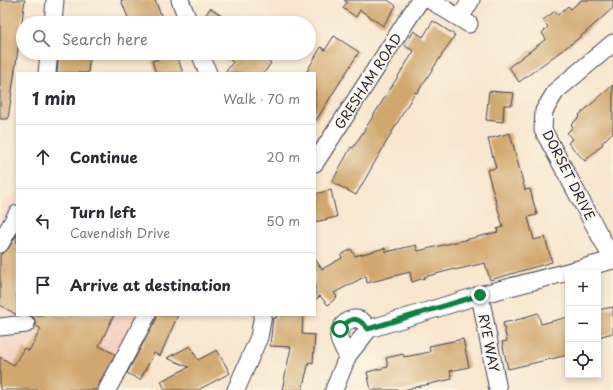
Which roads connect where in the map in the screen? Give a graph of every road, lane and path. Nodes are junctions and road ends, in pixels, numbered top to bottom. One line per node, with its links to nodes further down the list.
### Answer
1 (55, 0): 6 (street)
2 (180, 0): 7 (street)
3 (420, 0): 13 (street, GRESHAM ROAD)
4 (430, 0): 5 (street)
5 (471, 0)
6 (54, 16)
7 (186, 16)
8 (613, 43): 16 (street, DORSET DRIVE)
9 (48, 60): 11 (street)
10 (203, 60): 12 (street)
11 (47, 72)
12 (208, 72)
13 (316, 161)
14 (16, 216): 15 (street)
15 (0, 244)
16 (613, 260): 17 (street)
17 (480, 295): 22 (street); 27 (street, RYE WAY)
18 (146, 316): 24 (street)
19 (263, 316): 25 (street)
20 (26, 324): 21 (street)
21 (0, 327)
22 (368, 329): 23 (street); 23 (street)
23 (348, 355): 26 (street)
24 (107, 390)
25 (236, 390)
26 (334, 390)
27 (498, 390)

